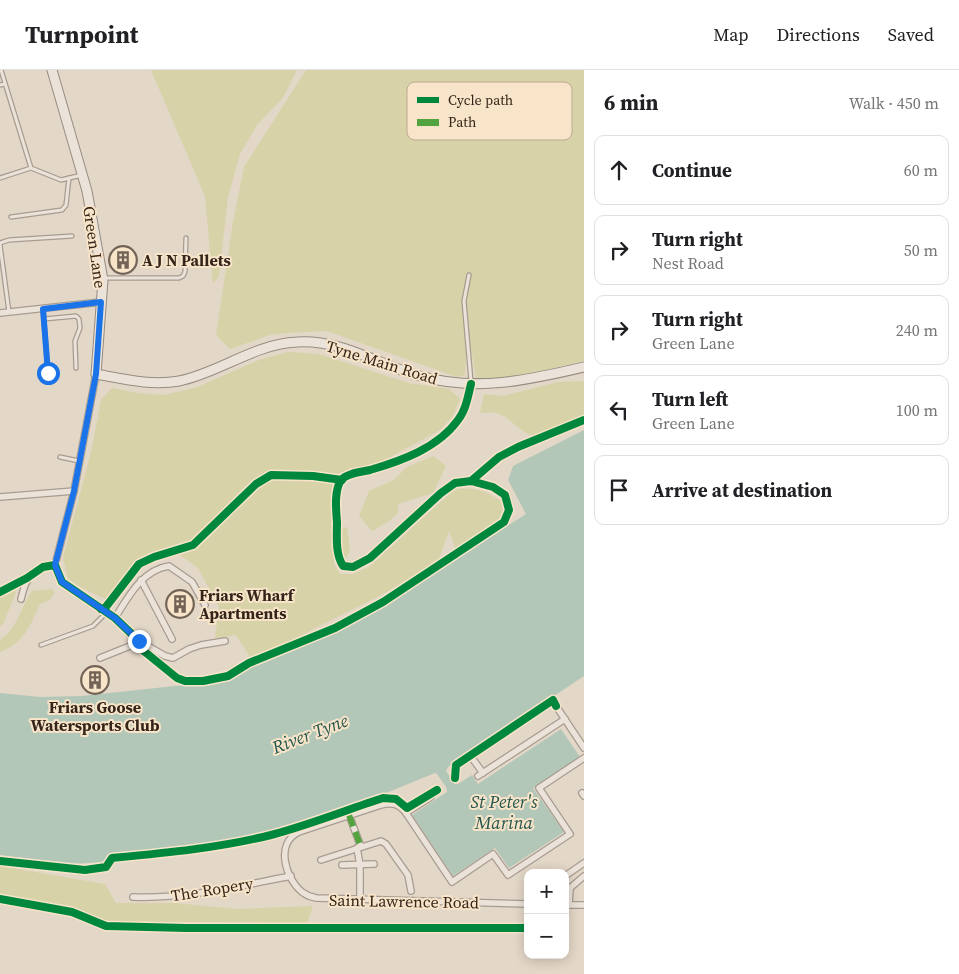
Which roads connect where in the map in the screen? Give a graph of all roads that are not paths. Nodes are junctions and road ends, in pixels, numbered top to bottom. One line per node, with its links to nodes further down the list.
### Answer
1 (1, 70): 3 (lane)
2 (52, 70): 6 (street, Green Lane)
3 (5, 84): 4 (lane); 5 (lane)
4 (0, 86)
5 (31, 168): 7 (lane); 8 (lane)
6 (83, 175): 8 (lane); 14 (street, Green Lane)
7 (0, 178)
8 (70, 178): 9 (lane)
9 (11, 217)
10 (72, 236): 12 (lane)
11 (186, 238): 14 (lane)
12 (0, 244): 17 (lane)
13 (469, 275): 24 (lane)
14 (103, 278): 15 (street, Green Lane)
15 (101, 302): 16 (street); 23 (street, Green Lane)
16 (43, 309): 17 (street); 19 (lane)
17 (9, 312): 18 (street)
18 (0, 313)
19 (44, 319): 21 (lane); 22 (lane)
20 (584, 367): 24 (street, Tyne Main Road)
21 (76, 368)
22 (48, 373)
23 (96, 374): 24 (street, Tyne Main Road); 26 (street, Green Lane)
24 (471, 384)
25 (60, 457): 26 (lane)
26 (80, 461): 27 (street, Green Lane)
27 (74, 491): 28 (street); 29 (street, Green Lane)
28 (0, 497)
29 (55, 565): 31 (street); 33 (street)
30 (141, 580): 32 (street); 34 (street); 35 (street)
31 (20, 599)
32 (204, 605)
33 (106, 612): 34 (street); 38 (lane)
34 (115, 618): 36 (street)
35 (172, 639)
36 (139, 641): 37 (street); 39 (street)
37 (225, 641)
38 (41, 645)
39 (100, 658)
40 (556, 706): 41 (street)
41 (565, 719): 42 (street); 43 (street)
42 (584, 748)
43 (472, 758)
44 (584, 758): 46 (street)
45 (431, 797): 46 (street)
46 (406, 813): 47 (street)
47 (349, 815): 48 (street); 55 (street)
48 (359, 848): 49 (street); 53 (street); 57 (street)
49 (321, 860)
50 (584, 863): 54 (street)
51 (374, 864): 53 (street)
52 (342, 865): 53 (street)
53 (360, 865): 60 (street)
54 (569, 873)
55 (291, 876): 59 (street, The Ropery); 60 (street, Saint Lawrence Road)
56 (584, 876): 58 (street)
57 (411, 890)
58 (569, 893)
59 (133, 897)
60 (360, 900): 61 (street, Saint Lawrence Road)
61 (524, 904)
62 (569, 904): 63 (street)
63 (584, 905)

